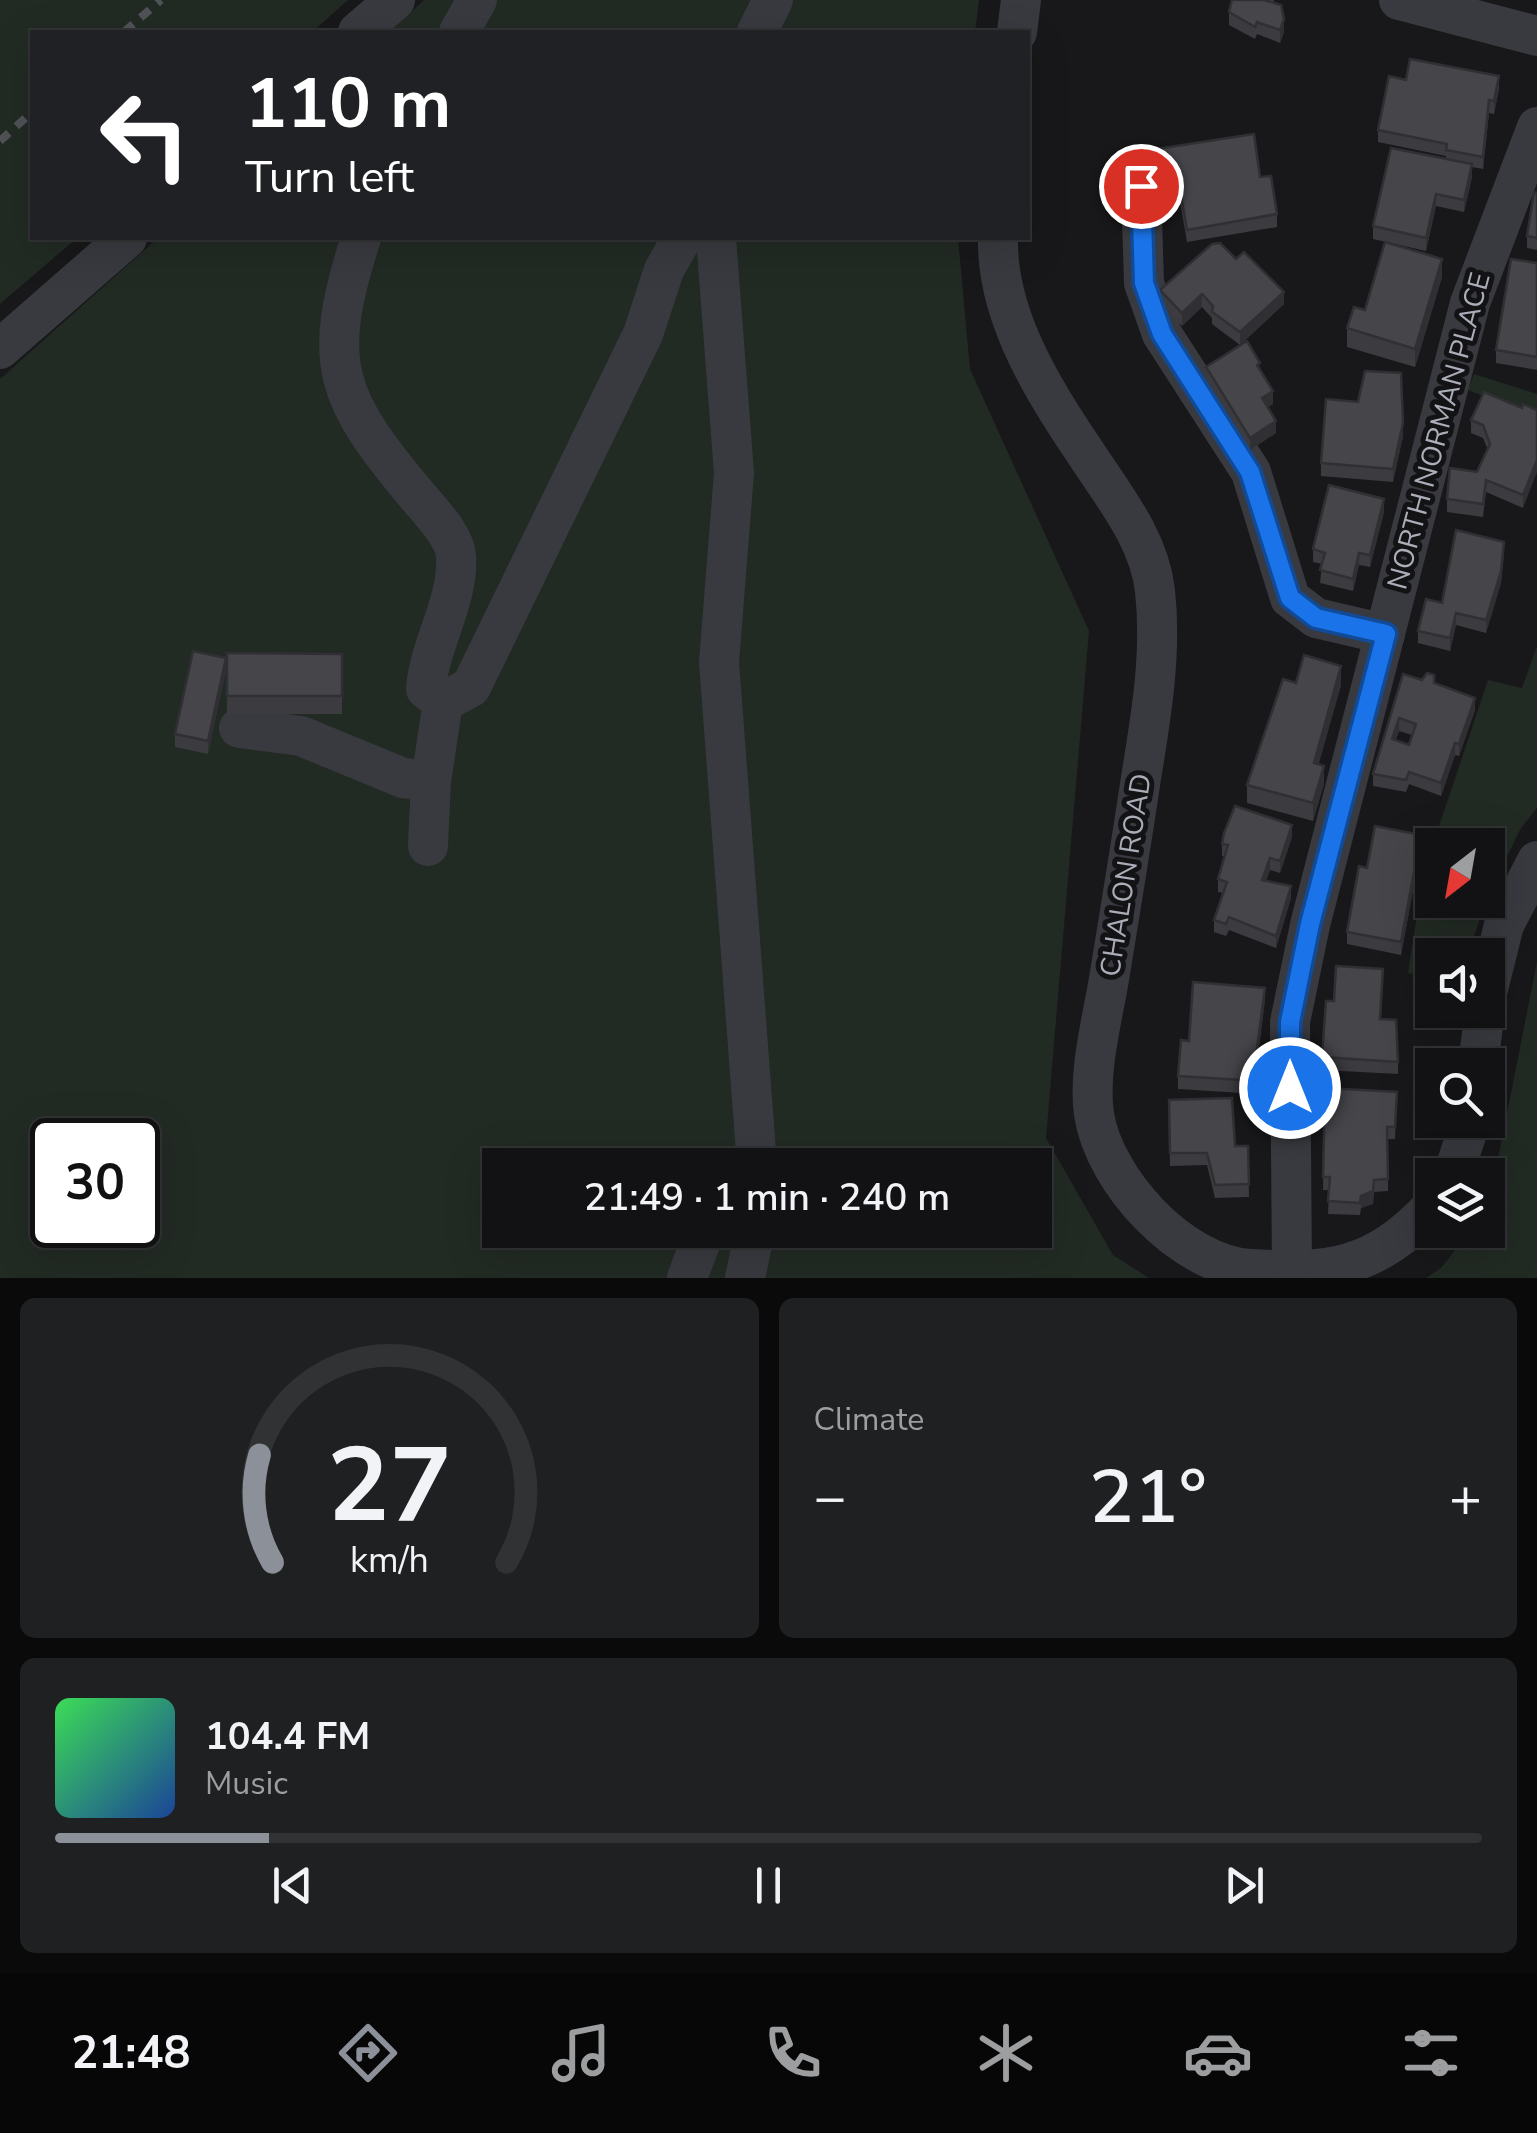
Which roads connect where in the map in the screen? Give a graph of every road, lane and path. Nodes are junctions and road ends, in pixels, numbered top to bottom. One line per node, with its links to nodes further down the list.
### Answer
1 (395, 0): 6 (street)
2 (477, 0): 7 (street)
3 (773, 0): 8 (street)
4 (1021, 0): 9 (street)
5 (1399, 0): 10 (street)
6 (360, 30)
7 (460, 30)
8 (758, 30)
9 (1016, 30)
10 (1537, 36)
11 (1537, 127): 19 (street, NORTH NORMAN PLACE)
12 (1141, 186): 19 (street)
13 (125, 240): 18 (street)
14 (360, 240): 20 (street)
15 (681, 240): 20 (street)
16 (716, 240): 26 (street)
17 (998, 240): 30 (street, CHALON ROAD)
18 (0, 349)
19 (1386, 634): 30 (street, NORTH NORMAN PLACE)
20 (444, 702): 22 (street)
21 (239, 728): 22 (street)
22 (431, 782): 23 (street)
23 (428, 846)
24 (1537, 862): 25 (street)
25 (1501, 938)
26 (748, 1148)
27 (1415, 1225): 30 (street, CHALON ROAD)
28 (698, 1248): 31 (street)
29 (751, 1248): 32 (street)
30 (1292, 1272)
31 (687, 1278)
32 (745, 1278)

